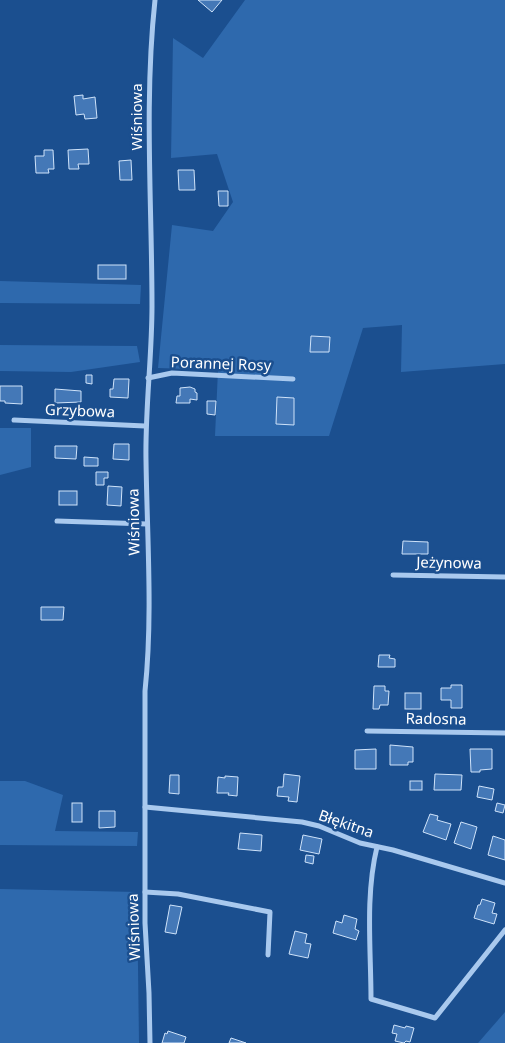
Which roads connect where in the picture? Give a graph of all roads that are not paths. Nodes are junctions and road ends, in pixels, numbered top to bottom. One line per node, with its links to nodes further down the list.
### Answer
1 (155, 0): 2 (street, Wiśniowa)
2 (148, 378): 3 (street, Porannej Rosy); 5 (street, Wiśniowa)
3 (294, 379)
4 (14, 420): 5 (street, Grzybowa)
5 (145, 426): 7 (street, Wiśniowa)
6 (57, 521): 7 (street)
7 (147, 524): 12 (street, Wiśniowa)
8 (393, 574): 9 (street, Jeżynowa)
9 (505, 577)
10 (368, 731): 11 (street, Radosna)
11 (505, 733)
12 (146, 807): 13 (street, Błękitna); 15 (street, Wiśniowa)
13 (377, 847): 14 (street, Błękitna); 16 (street)
14 (505, 883)
15 (145, 892): 17 (street); 18 (street, Wiśniowa)
16 (505, 930)
17 (268, 955)
18 (150, 1043)

